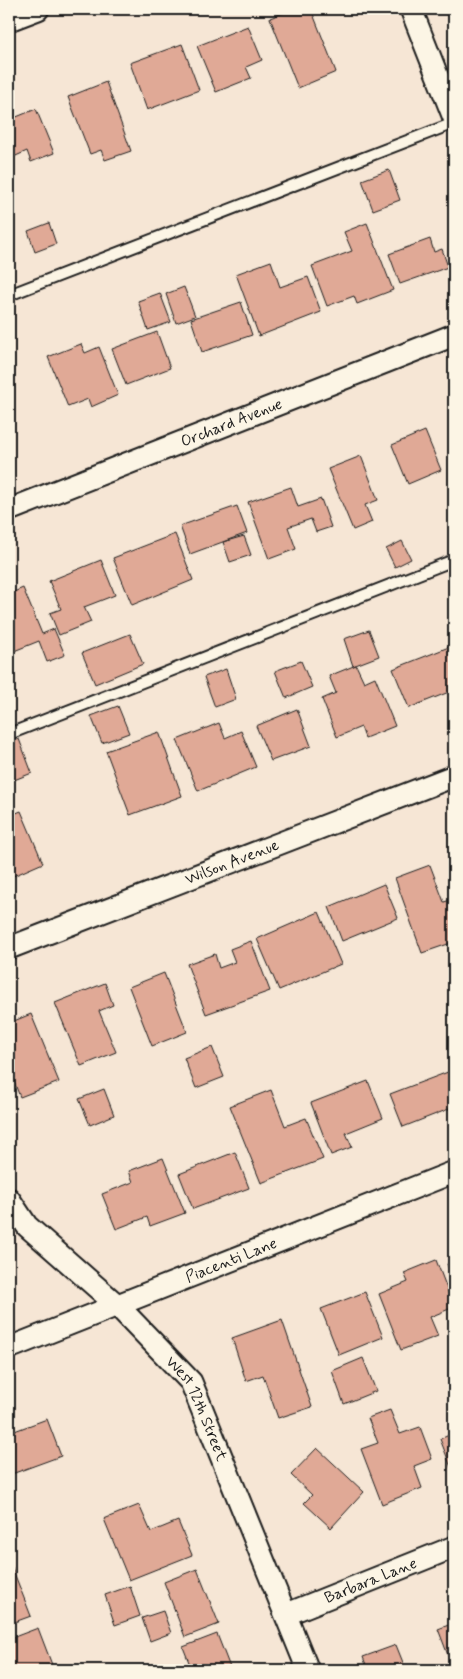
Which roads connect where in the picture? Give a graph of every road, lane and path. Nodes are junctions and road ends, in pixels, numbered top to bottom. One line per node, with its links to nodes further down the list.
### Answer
1 (38, 9): 3 (street)
2 (411, 9): 4 (street)
3 (9, 20)
4 (454, 118)
5 (454, 123): 6 (lane)
6 (9, 295)
7 (454, 335): 8 (street, Orchard Avenue)
8 (9, 510)
9 (454, 560): 10 (lane)
10 (9, 734)
11 (454, 776): 12 (street, Wilson Avenue)
12 (9, 948)
13 (454, 1172): 15 (street, Piacenti Lane)
14 (9, 1199): 15 (street, West 12th Street)
15 (118, 1306): 16 (street, Piacenti Lane); 18 (street, West 12th Street)
16 (9, 1348)
17 (454, 1547): 18 (street, Barbara Lane)
18 (287, 1614): 19 (street, West 12th Street)
19 (308, 1670)

